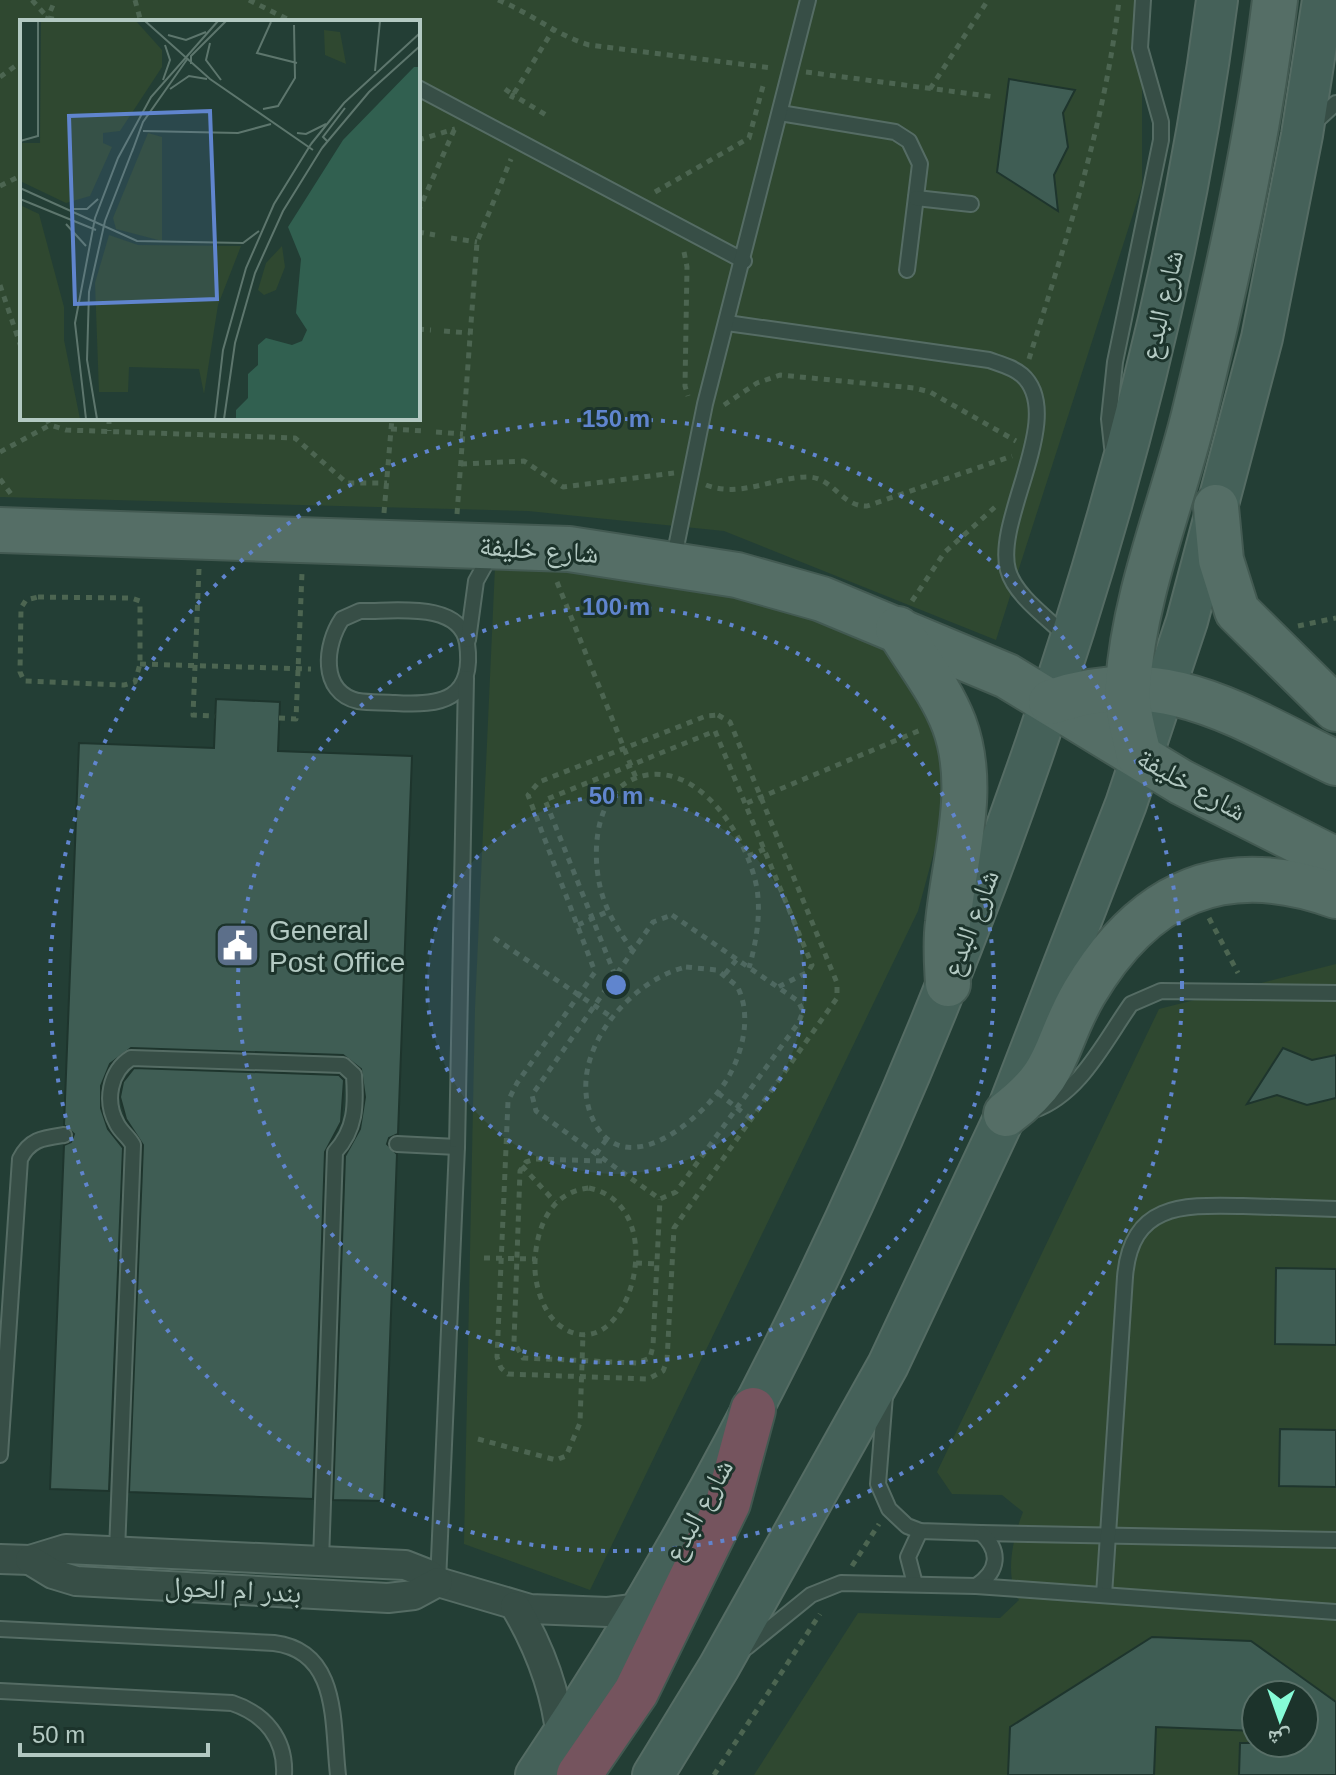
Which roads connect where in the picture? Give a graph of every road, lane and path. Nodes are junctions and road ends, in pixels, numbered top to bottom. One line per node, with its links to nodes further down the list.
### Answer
1 (32, 0): 15 (path)
2 (55, 0): 15 (path)
3 (135, 0): 16 (path)
4 (249, 0): 14 (path)
5 (498, 0): 13 (path)
6 (808, 0): 23 (lane)
7 (988, 0): 27 (path)
8 (1119, 0): 57 (path)
9 (1143, 0): 72 (lane)
10 (1217, 0): 72 (main road, شارع البدع)
11 (1275, 0): 92 (main road)
12 (1323, 0): 35 (main road)
13 (511, 3): 19 (path)
14 (275, 12): 17 (path); 18 (path)
15 (47, 20)
16 (140, 20)
17 (273, 20)
18 (289, 20)
19 (553, 29): 22 (path); 28 (path)
20 (772, 54): 22 (path)
21 (20, 62): 24 (path)
22 (769, 68): 23 (path); 41 (path)
23 (791, 70): 27 (path); 32 (lane)
24 (0, 77)
25 (420, 89): 31 (lane)
26 (505, 89): 28 (path)
27 (930, 89): 29 (path)
28 (512, 97): 33 (path)
29 (995, 97)
30 (1336, 103): 35 (lane)
31 (462, 112): 34 (path); 41 (lane)
32 (780, 113): 40 (lane); 48 (lane)
33 (546, 115)
34 (455, 129): 36 (path); 43 (path)
35 (1302, 135): 74 (main road)
36 (420, 139)
37 (511, 159): 47 (path)
38 (20, 176): 39 (path)
39 (0, 186)
40 (916, 198): 42 (lane); 49 (lane)
41 (636, 204): 48 (lane)
42 (971, 204)
43 (420, 208)
44 (420, 232): 45 (path)
45 (435, 235)
46 (451, 238): 47 (path)
47 (477, 242): 55 (path)
48 (744, 261): 51 (lane)
49 (907, 270)
50 (0, 285): 56 (path)
51 (727, 323): 57 (lane); 70 (lane)
52 (420, 329): 53 (path)
53 (431, 330)
54 (444, 331): 55 (path)
55 (470, 333): 66 (path)
56 (20, 344)
57 (1023, 376): 67 (lane)
58 (47, 420): 61 (path)
59 (109, 420): 63 (path)
60 (392, 420): 62 (path)
61 (50, 425): 63 (path); 68 (path)
62 (391, 429): 64 (path); 71 (path)
63 (109, 431): 71 (path)
64 (424, 431)
65 (436, 432): 66 (path)
66 (463, 434): 69 (path)
67 (1031, 450): 70 (path); 73 (lane)
68 (0, 452)
69 (461, 464): 70 (path); 76 (path)
70 (689, 477): 81 (lane)
71 (387, 483): 75 (path)
72 (1116, 484): 85 (main road, شارع البدع)
73 (1020, 492): 84 (path); 85 (lane)
74 (1216, 507): 92 (main road); 94 (main road)
75 (383, 520)
76 (456, 523)
77 (0, 530): 78 (main road, شارع خليفة)
78 (201, 536): 79 (main road, شارع خليفة); 88 (path)
79 (304, 539): 80 (main road, شارع خليفة); 89 (path)
80 (522, 547): 81 (main road, شارع خليفة); 86 (lane); 98 (path)
81 (673, 562): 84 (main road, شارع خليفة)
82 (1336, 618): 83 (path)
83 (1289, 627)
84 (898, 629): 93 (main road, شارع خليفة); 119 (main road)
85 (1070, 640): 93 (main road, شارع البدع)
86 (467, 648): 90 (lane); 91 (lane)
87 (140, 664): 87 (path); 88 (path)
88 (195, 665): 89 (path); 95 (path)
89 (298, 669): 90 (path); 96 (path)
90 (329, 669): 91 (lane)
91 (466, 678): 133 (lane)
92 (1146, 688): 93 (main road); 99 (main road); 101 (main road)
93 (1051, 702): 99 (main road, شارع خليفة); 119 (main road, شارع البدع)
94 (1336, 709)
95 (215, 716)
96 (279, 718)
97 (924, 728): 103 (path)
98 (624, 748): 100 (path); 103 (path); 112 (path)
99 (1139, 756): 107 (main road, شارع خليفة); 128 (main road)
100 (630, 763): 102 (path); 104 (path); 111 (path)
101 (1336, 763)
102 (636, 778): 106 (path); 109 (path)
103 (761, 797): 104 (path); 129 (path)
104 (747, 803): 105 (path)
105 (765, 849): 106 (path); 120 (path)
106 (747, 857): 116 (path)
107 (1336, 860)
108 (1336, 896): 128 (main road)
109 (609, 911): 111 (path); 114 (path)
110 (1208, 915): 121 (path)
111 (592, 919): 112 (path); 118 (path)
112 (578, 925): 123 (path)
113 (494, 938): 123 (path)
114 (633, 951): 115 (path); 118 (path)
115 (737, 959): 116 (path); 117 (path)
116 (749, 968): 120 (path)
117 (725, 974): 125 (path); 126 (path)
118 (615, 975): 124 (path)
119 (948, 984): 150 (main road, شارع البدع)
120 (777, 987): 127 (path)
121 (1248, 992): 122 (lane); 128 (lane)
122 (1336, 993)
123 (580, 996): 124 (path); 141 (path)
124 (594, 1005): 125 (path); 134 (path)
125 (613, 1018): 131 (path)
126 (718, 1093): 127 (path); 131 (path)
127 (737, 1108): 129 (path); 137 (path)
128 (1006, 1114): 148 (main road)
129 (751, 1119): 149 (path)
130 (64, 1135): 152 (lane)
131 (608, 1137): 134 (path)
132 (397, 1144): 133 (lane)
133 (457, 1147): 161 (lane)
134 (596, 1154): 135 (path)
135 (605, 1161): 136 (path); 137 (path)
136 (522, 1166): 138 (path); 142 (path)
137 (660, 1199): 145 (path)
138 (555, 1202): 143 (path); 144 (path)
139 (1336, 1209): 155 (lane)
140 (484, 1258): 141 (path)
141 (501, 1259): 142 (path); 149 (path)
142 (517, 1259): 143 (path); 147 (path)
143 (536, 1259): 146 (path)
144 (636, 1263): 145 (path); 146 (path)
145 (657, 1264): 147 (path)
146 (583, 1334): 147 (path)
147 (582, 1361): 149 (path)
148 (888, 1365): 153 (lane); 170 (main road)
149 (581, 1377): 151 (path)
150 (753, 1410): 166 (main road, شارع البدع); 172 (highway)
151 (478, 1439)
152 (0, 1455)
153 (920, 1531): 154 (lane); 162 (lane)
154 (981, 1533): 155 (lane); 163 (lane)
155 (1106, 1533): 156 (lane); 164 (lane)
156 (1336, 1540)
157 (117, 1551): 159 (street, بندر ام الحول); 160 (street, بندر ام الحول); 160 (lane)
158 (0, 1559): 159 (street, بندر ام الحول)
159 (30, 1560): 161 (street, بندر ام الحول)
160 (321, 1561): 161 (street, بندر ام الحول)
161 (438, 1582): 165 (street, بندر ام الحول)
162 (915, 1584): 163 (lane); 170 (lane)
163 (976, 1586): 164 (lane)
164 (1104, 1595): 167 (lane)
165 (515, 1606): 166 (street, بندر ام الحول); 172 (street)
166 (641, 1608): 172 (main road, شارع البدع)
167 (1336, 1612)
168 (0, 1629): 174 (lane)
169 (806, 1635): 177 (path)
170 (719, 1667): 176 (main road)
171 (0, 1691): 173 (lane)
172 (570, 1757): 175 (main road, شارع البدع)
173 (284, 1775)
174 (338, 1775)
175 (536, 1775)
176 (653, 1775)
177 (714, 1775)

